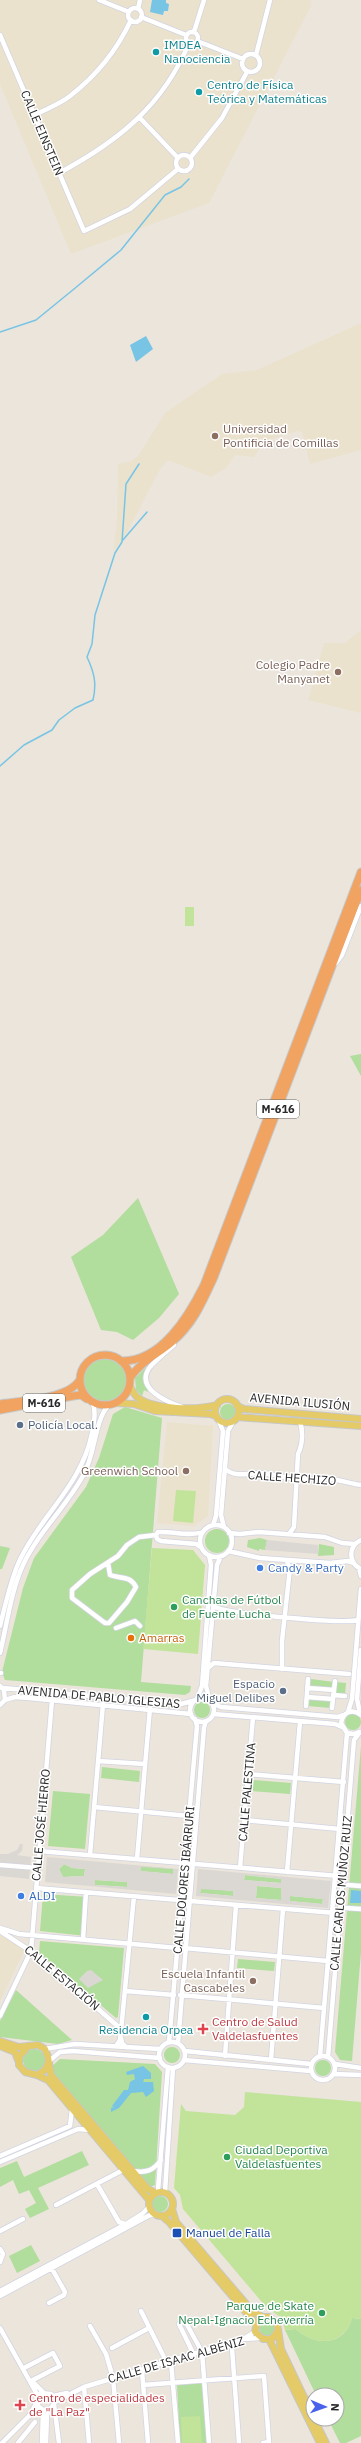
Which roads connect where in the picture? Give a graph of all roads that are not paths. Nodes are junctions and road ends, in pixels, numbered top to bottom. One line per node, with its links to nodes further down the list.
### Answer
1 (99, 0): 6 (street)
2 (140, 0): 5 (street)
3 (204, 0): 9 (street)
4 (270, 0): 14 (street)
5 (138, 9): 6 (street); 7 (street)
6 (129, 12): 8 (street)
7 (141, 17): 8 (street); 11 (street)
8 (131, 20): 17 (street)
9 (194, 32): 11 (street); 12 (street)
10 (0, 34): 17 (street, CALLE EINSTEIN)
11 (186, 35): 13 (street)
12 (197, 41): 13 (street); 15 (street)
13 (189, 43): 18 (street)
14 (256, 55): 15 (street); 16 (street)
15 (243, 59): 16 (street)
16 (247, 72): 20 (street)
17 (35, 115): 22 (street, CALLE EINSTEIN)
18 (140, 118): 19 (street); 22 (street)
19 (178, 158): 20 (street); 21 (street)
20 (190, 158): 21 (street)
21 (178, 169): 22 (street, CALLE EINSTEIN)
22 (59, 174)
23 (361, 872): 28 (highway, M-616)
24 (361, 890): 26 (highway, M-616)
25 (361, 906): 26 (street)
26 (328, 974): 27 (highway, M-616)
27 (189, 1325): 30 (highway, M-616); 37 (street)
28 (121, 1361): 29 (highway, M-616); 30 (highway)
29 (79, 1381): 31 (highway, M-616); 33 (highway, M-616)
30 (130, 1382): 32 (highway, M-616); 37 (main road)
31 (90, 1401): 35 (highway, M-616); 38 (highway, M-616); 68 (street)
32 (117, 1403): 35 (highway, M-616); 39 (main road)
33 (0, 1404)
34 (217, 1405): 36 (main road); 37 (main road); 39 (main road)
35 (108, 1406): 72 (street)
36 (237, 1406): 40 (main road); 41 (main road, AVENIDA ILUSIÓN)
37 (183, 1407)
38 (0, 1410)
39 (218, 1418): 40 (main road); 47 (street)
40 (235, 1419): 42 (main road, AVENIDA ILUSIÓN); 44 (street)
41 (361, 1419)
42 (300, 1421): 43 (main road, AVENIDA ILUSIÓN); 45 (street)
43 (361, 1426)
44 (225, 1469): 45 (street, CALLE HECHIZO); 48 (street)
45 (296, 1479): 46 (street, CALLE HECHIZO); 51 (street)
46 (361, 1485)
47 (213, 1525): 48 (street); 49 (street)
48 (224, 1527): 50 (street)
49 (203, 1532): 52 (street); 55 (street)
50 (230, 1532): 51 (street); 56 (street)
51 (289, 1534): 54 (street)
52 (156, 1535): 55 (street); 60 (street)
53 (361, 1540): 54 (street)
54 (355, 1544): 61 (street)
55 (202, 1547): 57 (street)
56 (228, 1551): 58 (street); 59 (street)
57 (209, 1555): 58 (street); 89 (street)
58 (221, 1556): 65 (street)
59 (286, 1560): 61 (street); 66 (street)
60 (108, 1563): 60 (street)
61 (354, 1563): 62 (street)
62 (360, 1569): 63 (street)
63 (361, 1576)
64 (361, 1589): 67 (street)
65 (213, 1606): 66 (street); 73 (street)
66 (284, 1616): 67 (street); 76 (street)
67 (358, 1620): 77 (street)
68 (0, 1626)
69 (140, 1626): 70 (street)
70 (116, 1628)
71 (361, 1650): 77 (street)
72 (0, 1653)
73 (209, 1657): 74 (street); 75 (street)
74 (214, 1663): 75 (street); 76 (street)
75 (208, 1668): 91 (street)
76 (282, 1669): 78 (street)
77 (358, 1670): 78 (street); 81 (street)
78 (349, 1674): 81 (street)
79 (308, 1679): 83 (street)
80 (335, 1681): 84 (street)
81 (358, 1682): 98 (street); 102 (street)
82 (1, 1687): 87 (street); 89 (street, AVENIDA DE PABLO IGLESIAS)
83 (307, 1688): 84 (street); 86 (street)
84 (334, 1695): 85 (street); 86 (street); 97 (street)
85 (345, 1696)
86 (307, 1697): 94 (street)
87 (5, 1700): 88 (street, AVENIDA DE PABLO IGLESIAS); 92 (street)
88 (52, 1700): 93 (street, AVENIDA DE PABLO IGLESIAS); 121 (street, CALLE JOSÉ HIERRO)
89 (196, 1700): 91 (street); 99 (street)
90 (221, 1700): 95 (street)
91 (211, 1702): 95 (street); 100 (street)
92 (0, 1704)
93 (103, 1704): 96 (street, AVENIDA DE PABLO IGLESIAS); 110 (street)
94 (306, 1706)
95 (221, 1707): 98 (street); 101 (street)
96 (150, 1708): 99 (street, AVENIDA DE PABLO IGLESIAS); 111 (street)
97 (332, 1708)
98 (346, 1713): 102 (street); 107 (street)
99 (191, 1714): 104 (street)
100 (213, 1714): 101 (street); 105 (street)
101 (220, 1714): 103 (street)
102 (360, 1714)
103 (253, 1717): 106 (street); 112 (street, CALLE PALESTINA)
104 (195, 1719): 105 (street); 117 (street, CALLE DOLORES IBÁRRURI)
105 (206, 1721): 125 (street, CALLE DOLORES IBÁRRURI)
106 (300, 1722): 107 (street); 113 (street)
107 (342, 1727): 109 (street)
108 (361, 1731): 109 (street); 131 (street, CALLE CARLOS MUÑOZ RUIZ)
109 (347, 1732): 114 (street, CALLE CARLOS MUÑOZ RUIZ)
110 (98, 1761): 111 (street); 115 (street)
111 (145, 1764): 116 (street)
112 (248, 1774): 113 (street); 118 (street, CALLE PALESTINA)
113 (296, 1778): 114 (street); 119 (street)
114 (344, 1782): 120 (street, CALLE CARLOS MUÑOZ RUIZ)
115 (94, 1807): 116 (street); 122 (street)
116 (141, 1812): 117 (street); 123 (street)
117 (189, 1816): 124 (street, CALLE DOLORES IBÁRRURI)
118 (244, 1820): 119 (street); 128 (street, CALLE PALESTINA)
119 (292, 1824): 120 (street); 129 (street)
120 (340, 1829): 130 (street, CALLE CARLOS MUÑOZ RUIZ)
121 (39, 1851): 122 (street); 127 (street, CALLE JOSÉ HIERRO)
122 (90, 1855): 123 (street)
123 (137, 1859): 124 (street)
124 (185, 1863): 125 (street); 137 (street, CALLE DOLORES IBÁRRURI)
125 (192, 1863): 128 (street); 138 (street, CALLE DOLORES IBÁRRURI)
126 (0, 1864): 127 (street)
127 (38, 1868): 134 (street, CALLE JOSÉ HIERRO)
128 (240, 1868): 129 (street)
129 (287, 1872): 130 (street)
130 (336, 1876): 131 (street); 143 (street, CALLE CARLOS MUÑOZ RUIZ)
131 (342, 1877): 144 (street, CALLE CARLOS MUÑOZ RUIZ)
132 (348, 1885): 133 (street)
133 (361, 1886)
134 (36, 1888): 135 (street); 147 (street, CALLE JOSÉ HIERRO)
135 (86, 1892): 136 (street); 148 (street)
136 (134, 1896): 137 (street); 149 (street)
137 (182, 1900): 138 (street); 150 (street, CALLE DOLORES IBÁRRURI)
138 (188, 1900): 139 (street); 151 (street, CALLE DOLORES IBÁRRURI)
139 (236, 1905): 141 (street); 153 (street)
140 (346, 1908): 142 (street)
141 (283, 1909): 143 (street); 154 (street)
142 (361, 1909)
143 (333, 1913): 144 (street); 155 (street, CALLE CARLOS MUÑOZ RUIZ)
144 (339, 1914): 178 (street, CALLE CARLOS MUÑOZ RUIZ)
145 (0, 1928): 147 (street, CALLE ESTACIÓN)
146 (0, 1931): 152 (street, CALLE ESTACIÓN)
147 (32, 1935): 148 (street, CALLE ESTACIÓN); 152 (street, CALLE JOSÉ HIERRO)
148 (82, 1940): 149 (street, CALLE ESTACIÓN)
149 (129, 1944): 150 (street, CALLE ESTACIÓN); 156 (street)
150 (178, 1948): 157 (street, CALLE DOLORES IBÁRRURI)
151 (184, 1948): 153 (street); 158 (street, CALLE DOLORES IBÁRRURI)
152 (31, 1951): 162 (street); 164 (street, CALLE ESTACIÓN)
153 (233, 1952): 154 (street); 159 (street)
154 (279, 1956): 155 (street); 160 (street)
155 (328, 1961): 161 (street, CALLE CARLOS MUÑOZ RUIZ)
156 (125, 1991): 157 (street); 163 (street)
157 (174, 1995): 167 (street, CALLE DOLORES IBÁRRURI)
158 (180, 1995): 159 (street); 168 (street, CALLE DOLORES IBÁRRURI)
159 (229, 2000): 160 (street); 176 (street)
160 (276, 2004): 161 (street); 182 (street)
161 (324, 2008): 177 (street, CALLE CARLOS MUÑOZ RUIZ)
162 (0, 2016)
163 (122, 2022): 164 (street); 165 (street)
164 (114, 2023): 165 (street, CALLE ESTACIÓN)
165 (121, 2029): 171 (street); 172 (street)
166 (0, 2041): 170 (main road)
167 (170, 2042): 168 (street); 173 (street)
168 (178, 2043): 175 (street)
169 (0, 2046): 180 (main road)
170 (28, 2046): 174 (main road); 180 (main road)
171 (116, 2046): 172 (street); 174 (street)
172 (126, 2047): 173 (street)
173 (160, 2049): 179 (street)
174 (45, 2050): 183 (main road)
175 (184, 2051): 176 (street); 181 (street)
176 (225, 2056): 182 (street)
177 (320, 2056): 178 (street); 184 (street)
178 (328, 2057): 185 (street)
179 (160, 2058): 183 (street); 186 (street)
180 (18, 2060): 191 (main road)
181 (184, 2060): 187 (street); 189 (street)
182 (271, 2060): 184 (street)
183 (49, 2062): 191 (main road); 199 (main road)
184 (311, 2064): 189 (street)
185 (335, 2064): 188 (street); 190 (street)
186 (168, 2067): 187 (street); 196 (street)
187 (173, 2068): 202 (street)
188 (361, 2068)
189 (311, 2071): 190 (street)
190 (334, 2074): 192 (street)
191 (37, 2075): 193 (main road)
192 (361, 2075)
193 (72, 2109): 194 (main road); 195 (street)
194 (90, 2130): 197 (street); 198 (main road)
195 (0, 2155): 197 (street)
196 (161, 2160): 199 (street); 201 (street)
197 (1, 2162)
198 (123, 2170): 200 (street); 203 (main road)
199 (133, 2171): 201 (main road)
200 (97, 2184): 204 (street); 208 (street)
201 (157, 2192): 202 (main road); 203 (main road)
202 (165, 2192): 205 (main road)
203 (149, 2203): 206 (main road); 208 (street)
204 (56, 2205)
205 (172, 2209): 206 (main road); 217 (main road)
206 (159, 2216): 208 (street); 218 (main road)
207 (23, 2219): 209 (street)
208 (126, 2226): 212 (street)
209 (0, 2232)
210 (0, 2249): 211 (street)
211 (0, 2262)
212 (50, 2266): 213 (street); 214 (street); 215 (street)
213 (0, 2291)
214 (0, 2296)
215 (49, 2303)
216 (141, 2311): 221 (street)
217 (263, 2317): 218 (main road); 223 (main road)
218 (256, 2324): 222 (main road)
219 (90, 2326): 233 (street)
220 (0, 2328): 231 (street)
221 (150, 2328): 227 (street); 230 (street)
222 (255, 2332): 224 (main road); 225 (street)
223 (278, 2332): 226 (main road); 244 (main road)
224 (260, 2338): 225 (street, CALLE DE ISAAC ALBÉNIZ); 226 (main road)
225 (241, 2340): 228 (street, CALLE DE ISAAC ALBÉNIZ); 234 (street)
226 (269, 2340): 266 (main road)
227 (112, 2348)
228 (202, 2352): 229 (street, CALLE DE ISAAC ALBÉNIZ); 229 (street); 235 (street)
229 (194, 2355): 230 (street, CALLE DE ISAAC ALBÉNIZ)
230 (169, 2363): 232 (street, CALLE DE ISAAC ALBÉNIZ); 237 (street)
231 (24, 2368): 236 (street); 236 (street)
232 (142, 2371): 233 (street, CALLE DE ISAAC ALBÉNIZ); 238 (street)
233 (113, 2378): 239 (street, CALLE DE ISAAC ALBÉNIZ); 259 (street)
234 (234, 2378): 235 (street); 263 (street); 265 (street)
235 (205, 2380): 237 (street); 262 (street)
236 (31, 2381): 240 (street); 242 (street)
237 (174, 2383): 238 (street); 261 (street)
238 (143, 2385): 260 (street)
239 (84, 2387): 241 (street, CALLE DE ISAAC ALBÉNIZ); 258 (street)
240 (43, 2392): 242 (street); 243 (street)
241 (70, 2393): 243 (street, CALLE DE ISAAC ALBÉNIZ); 246 (street, CALLE DE ISAAC ALBÉNIZ)
242 (38, 2396): 245 (street)
243 (53, 2396): 246 (street)
244 (305, 2399)
245 (37, 2402): 247 (street); 249 (street)
246 (55, 2403): 248 (street); 257 (street)
247 (42, 2409): 248 (street); 249 (street); 252 (street)
248 (50, 2409): 256 (street)
249 (27, 2418): 250 (street); 253 (street)
250 (35, 2422): 252 (street); 254 (street)
251 (318, 2427): 267 (main road)
252 (42, 2428): 255 (street)
253 (2, 2443)
254 (18, 2443)
255 (42, 2443)
256 (46, 2443)
257 (59, 2443)
258 (89, 2443)
259 (119, 2443)
260 (148, 2443)
261 (178, 2443)
262 (209, 2443)
263 (239, 2443)
264 (263, 2443): 265 (street)
265 (269, 2443)
266 (320, 2443)
267 (326, 2443)

